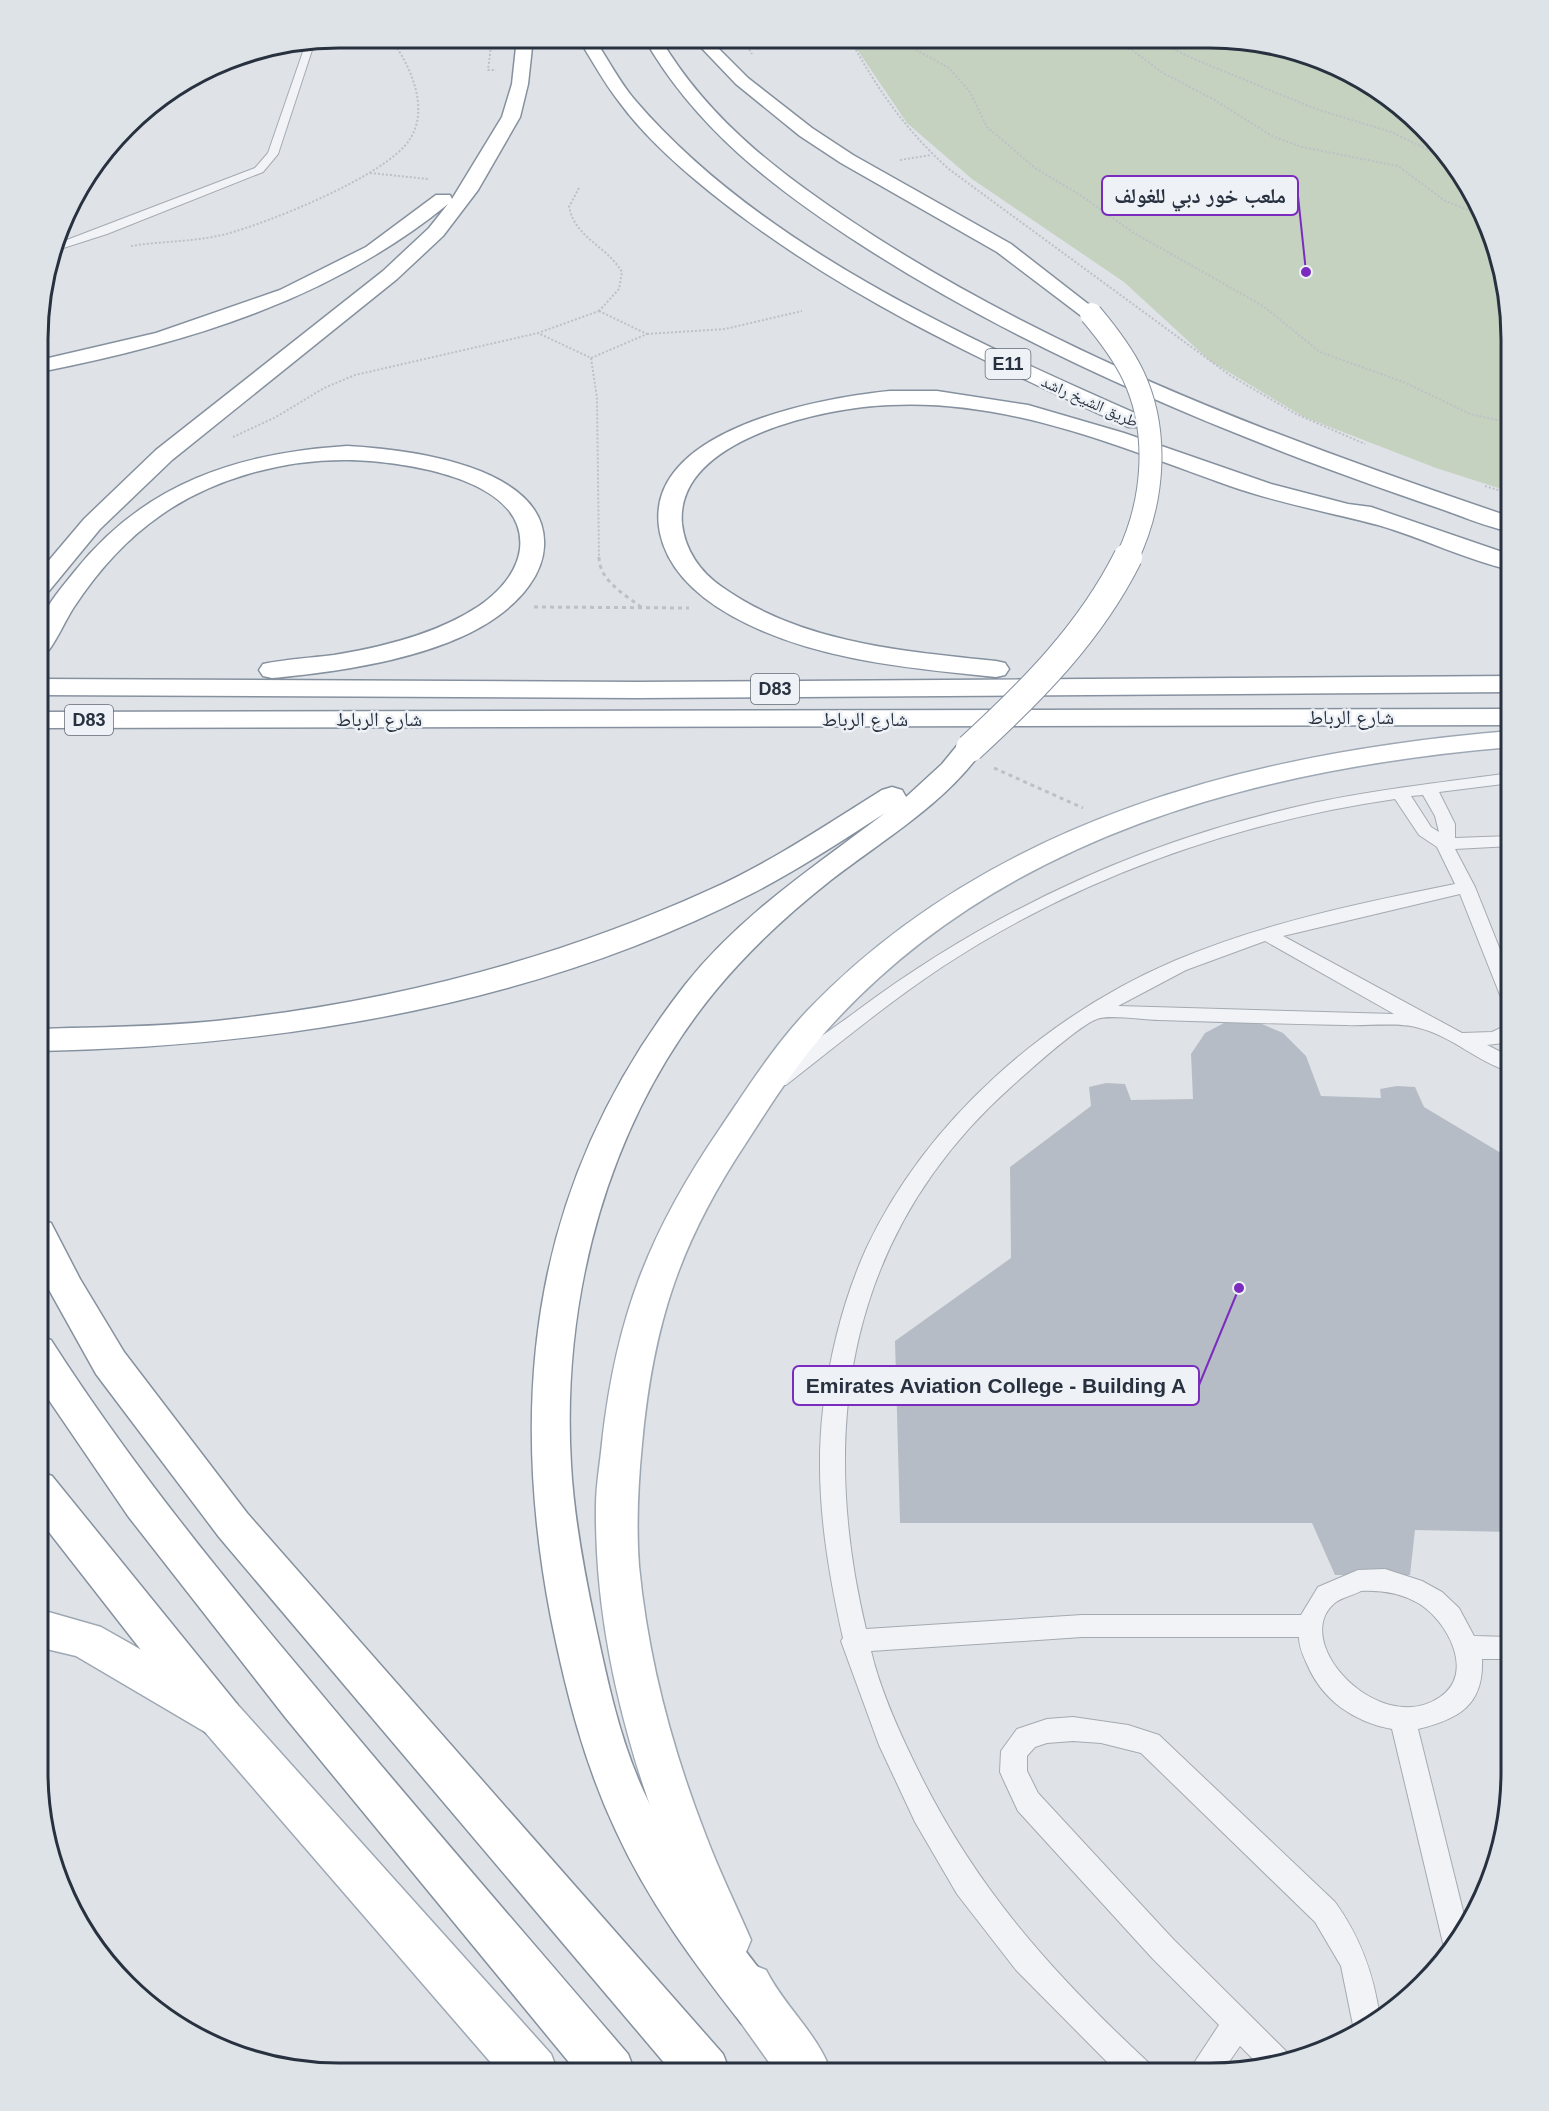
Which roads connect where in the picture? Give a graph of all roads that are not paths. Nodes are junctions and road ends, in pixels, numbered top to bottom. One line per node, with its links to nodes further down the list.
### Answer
1 (524, 48): 6 (main road)
2 (592, 48): 9 (main road, طريق الشيخ راشد / E11)
3 (658, 48): 10 (main road, طريق الشيخ راشد / E11)
4 (710, 48): 21 (main road, bridge)
5 (308, 50): 7 (lane)
6 (480, 170): 8 (main road); 12 (main road)
7 (63, 245)
8 (48, 364)
9 (1382, 519): 11 (main road, طريق الشيخ راشد / E11); 15 (main road)
10 (1501, 521)
11 (1501, 560)
12 (48, 576)
13 (48, 630): 14 (main road)
14 (48, 677)
15 (1288, 684): 16 (main road, شارع الرباط / D83); 17 (main road, شارع الرباط / D83)
16 (1501, 684)
17 (48, 687)
18 (1501, 717): 19 (main road, شارع الرباط / D83)
19 (48, 720)
20 (1501, 740): 36 (main road)
21 (977, 756): 34 (main road); 48 (main road)
22 (1501, 779): 23 (lane)
23 (1429, 789): 24 (lane); 26 (lane)
24 (1400, 793): 26 (lane); 36 (lane)
25 (1501, 841): 26 (lane)
26 (1444, 844): 27 (lane)
27 (1466, 887): 28 (lane); 29 (lane)
28 (1266, 934): 30 (lane); 31 (lane)
29 (1501, 975)
30 (1094, 1012): 31 (lane); 42 (lane)
31 (1422, 1021): 33 (lane)
32 (1501, 1035): 33 (lane)
33 (1455, 1037): 35 (lane)
34 (48, 1040)
35 (1501, 1060)
36 (761, 1095): 48 (main road)
37 (48, 1252): 54 (main road)
38 (48, 1367): 53 (main road)
39 (48, 1500): 45 (main road)
40 (1310, 1626): 42 (lane); 43 (lane); 46 (lane)
41 (48, 1630): 45 (main road)
42 (854, 1641): 56 (lane)
43 (1468, 1647): 44 (lane); 46 (lane)
44 (1501, 1648)
45 (222, 1718): 52 (main road)
46 (1403, 1720): 47 (lane)
47 (1454, 1931)
48 (758, 2006): 55 (main road)
49 (1366, 2018): 50 (lane)
50 (1238, 2024): 51 (lane); 57 (lane)
51 (1271, 2056)
52 (525, 2063)
53 (602, 2063)
54 (697, 2063)
55 (799, 2063)
56 (1129, 2063)
57 (1211, 2063)

